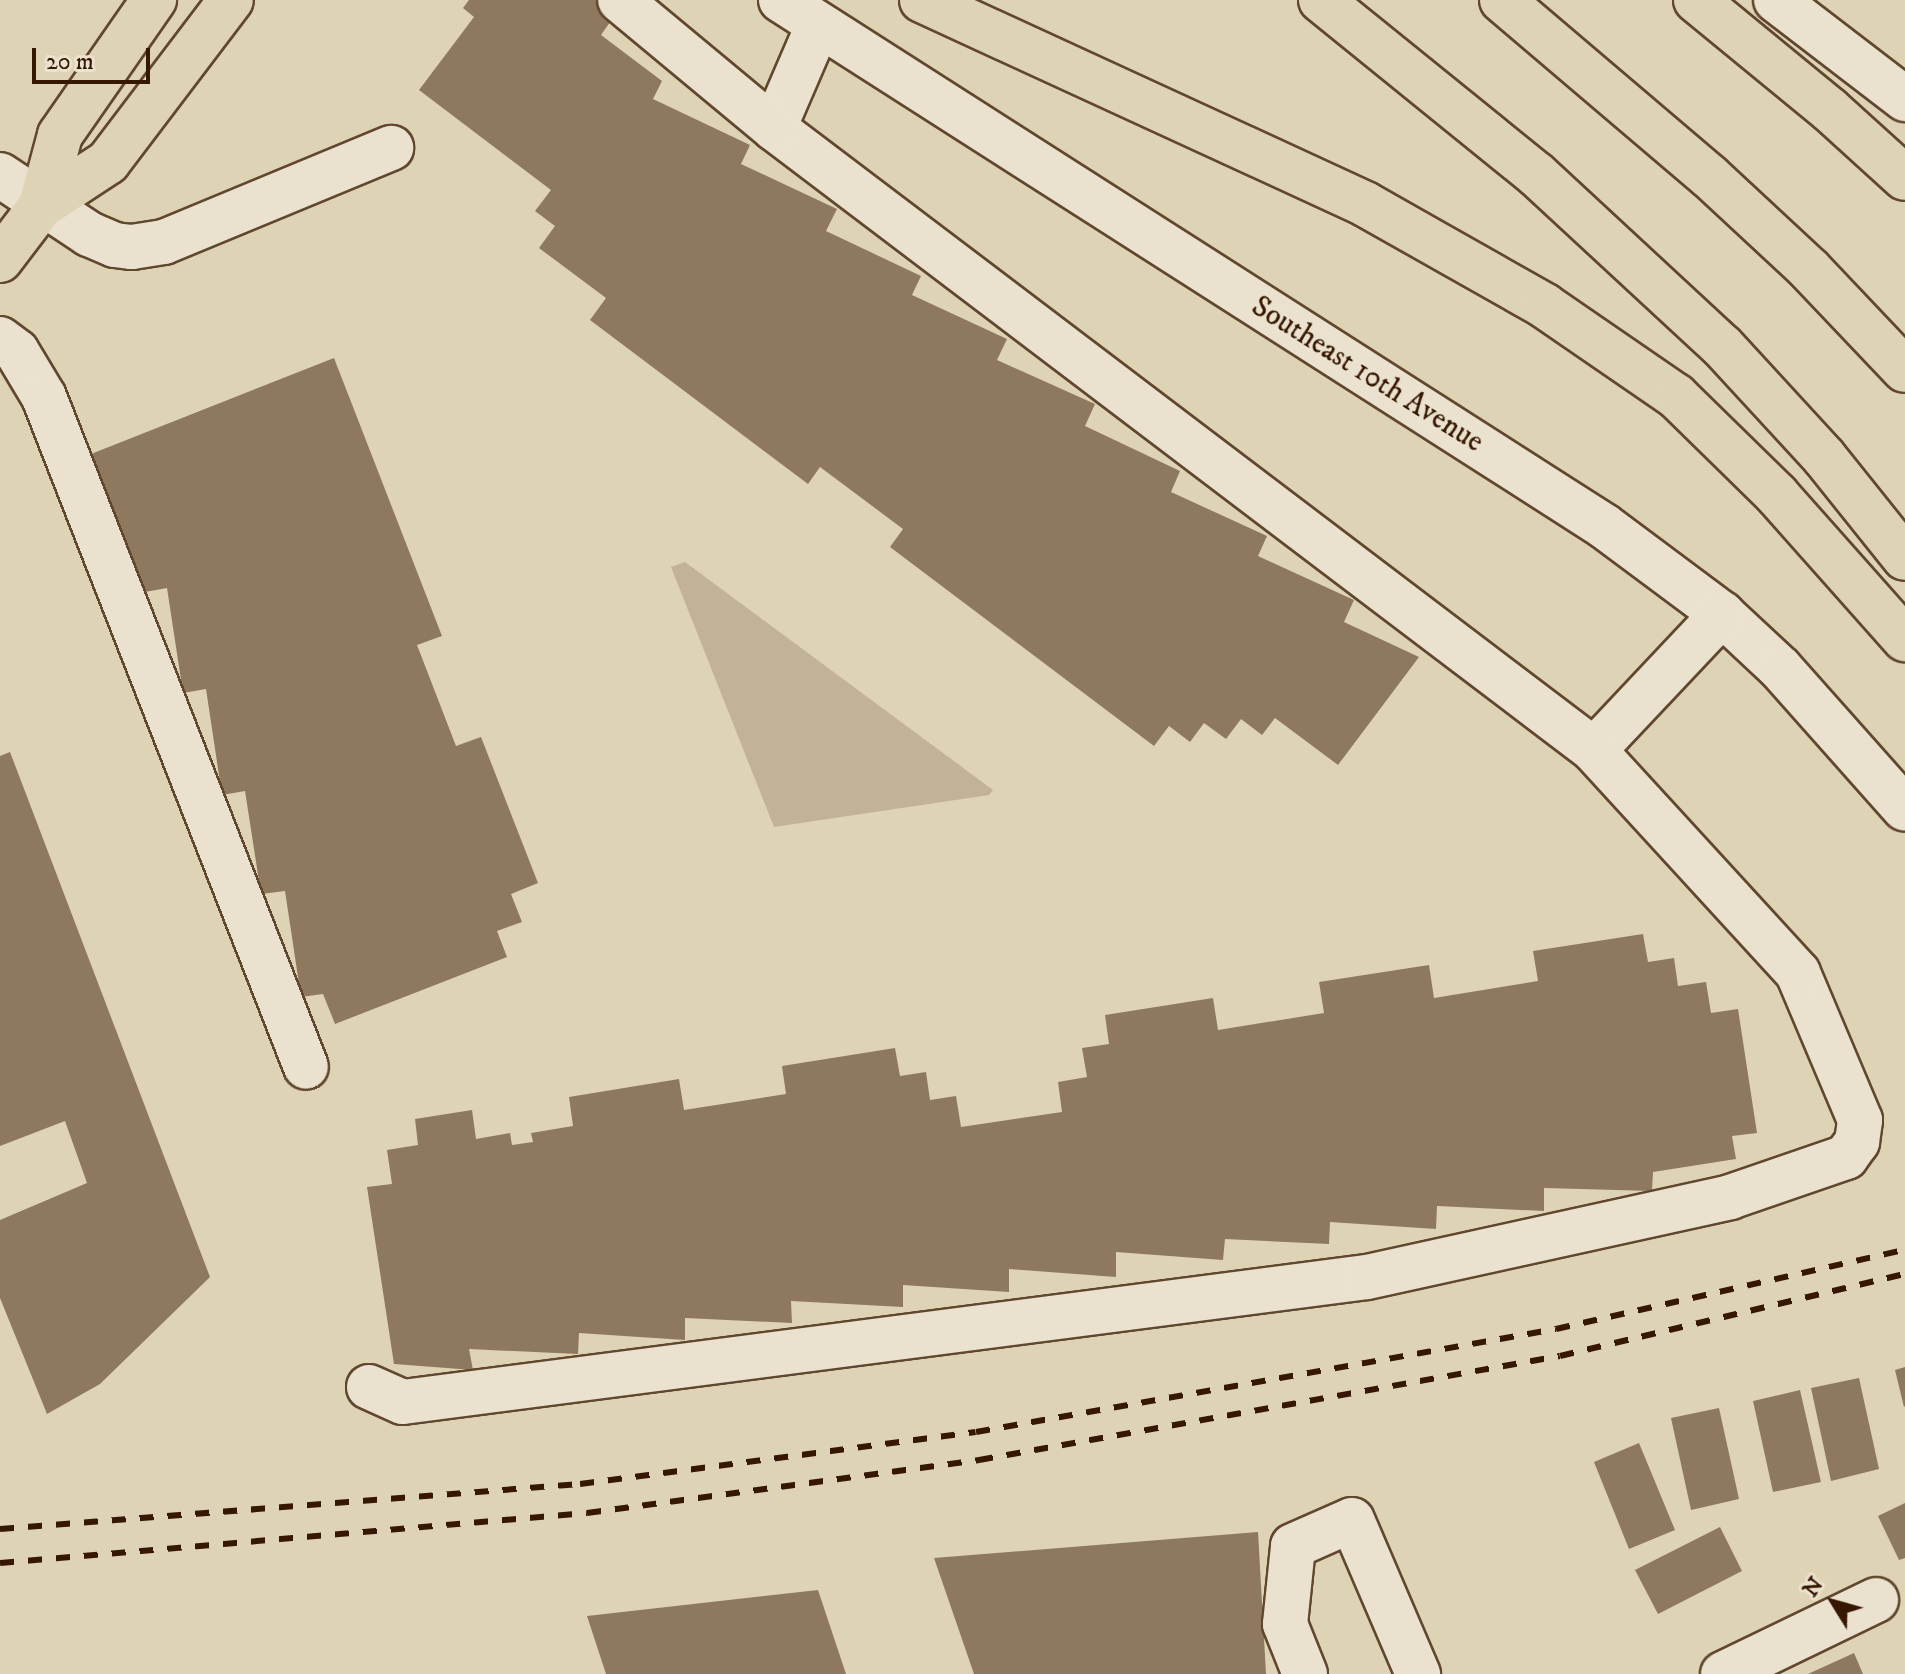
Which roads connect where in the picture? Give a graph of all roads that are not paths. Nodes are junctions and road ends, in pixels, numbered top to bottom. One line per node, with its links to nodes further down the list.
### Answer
1 (154, 0): 16 (main road)
2 (231, 0): 16 (main road)
3 (620, 0): 12 (street)
4 (781, 0): 10 (street, Southeast 10th Avenue)
5 (922, 0): 22 (main road)
6 (1321, 0): 20 (main road)
7 (1502, 0): 19 (main road)
8 (1696, 0): 15 (main road)
9 (1776, 0): 11 (street)
10 (818, 26): 12 (street); 21 (street, Southeast 10th Avenue)
11 (1905, 99)
12 (774, 128): 23 (street)
13 (391, 148): 16 (street)
14 (0, 175): 16 (street)
15 (1905, 178)
16 (41, 206): 17 (main road)
17 (0, 260)
18 (0, 339): 25 (street)
19 (1905, 370)
20 (1905, 558)
21 (1722, 614): 23 (street); 24 (street, Southeast 10th Avenue)
22 (1905, 639)
23 (1594, 750): 26 (street)
24 (1905, 809)
25 (306, 1067)
26 (369, 1387)
27 (1876, 1600): 30 (street)
28 (1305, 1674): 29 (street)
29 (1418, 1674)
30 (1723, 1674)

